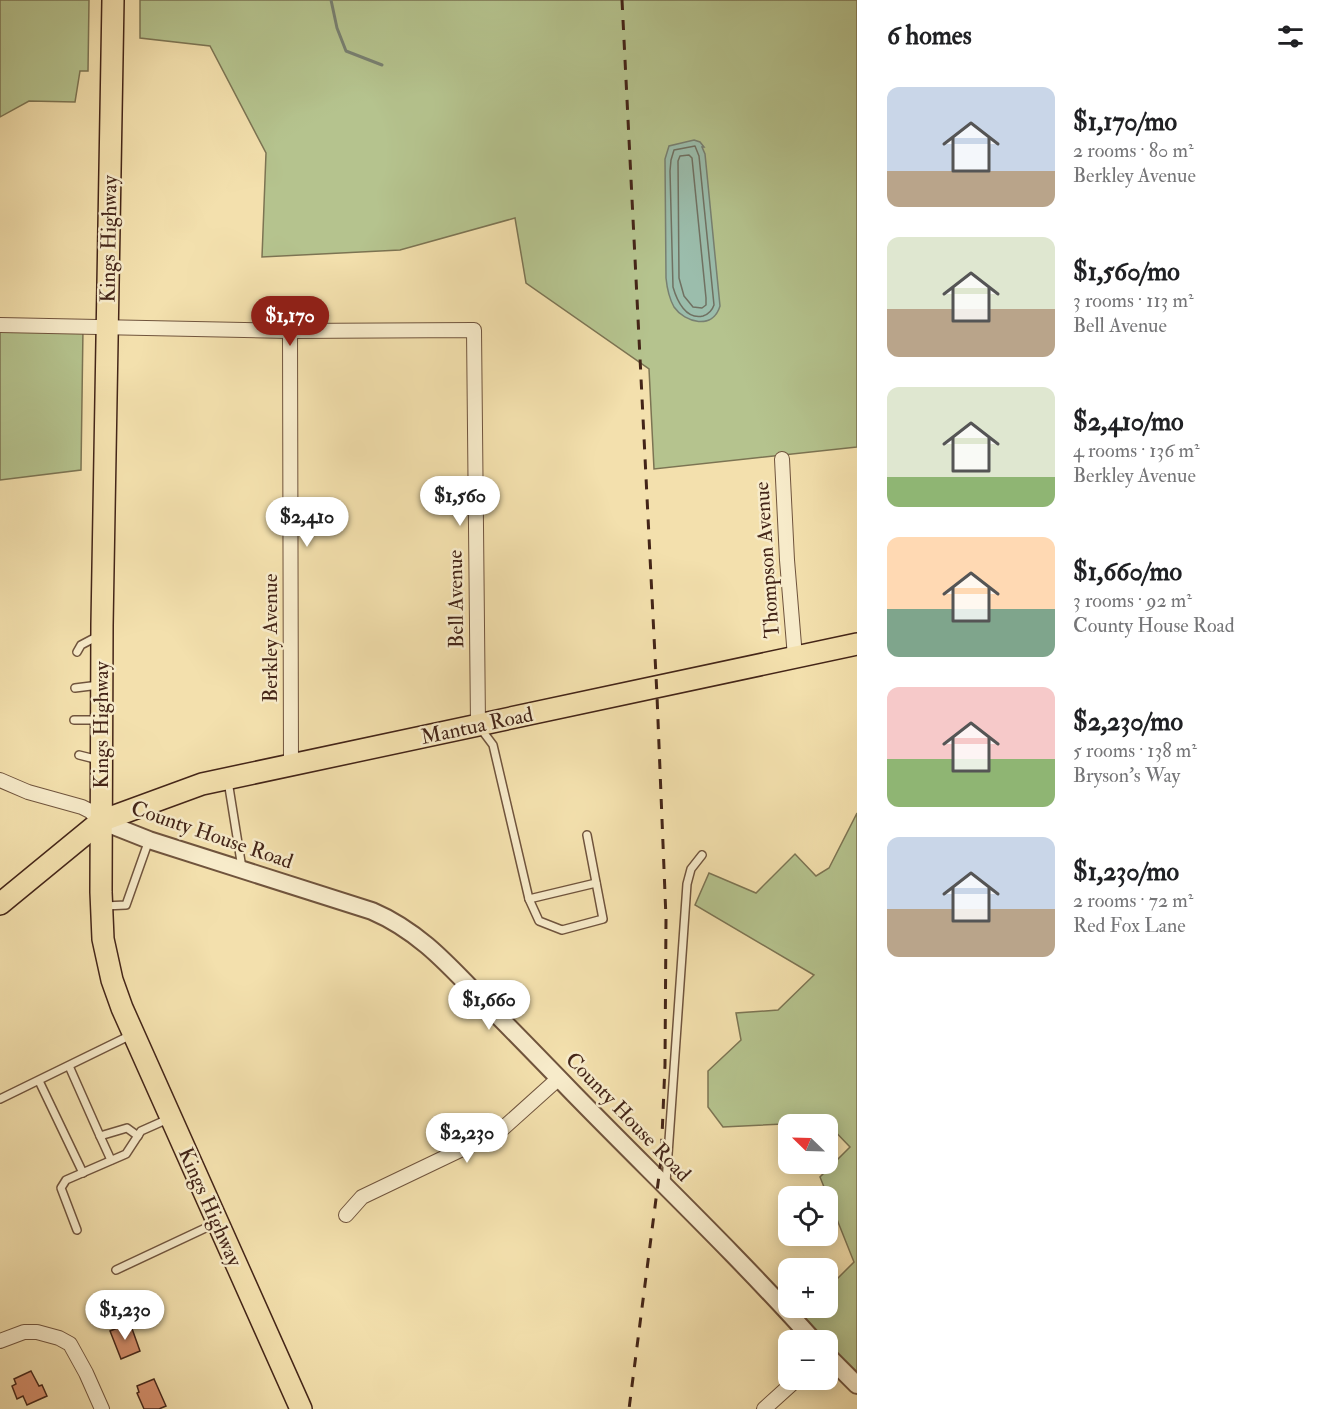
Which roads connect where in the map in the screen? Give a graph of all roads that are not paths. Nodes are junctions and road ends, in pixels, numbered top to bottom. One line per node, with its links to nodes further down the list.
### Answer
1 (113, 0): 3 (main road, Kings Highway)
2 (0, 325): 3 (street)
3 (107, 327): 4 (street); 6 (main road, Kings Highway)
4 (290, 331): 14 (street, Bell Avenue); 17 (street, Berkley Avenue)
5 (782, 459): 9 (street, Thompson Avenue)
6 (102, 634): 8 (lane); 10 (main road, Kings Highway)
7 (857, 644): 9 (main road, Mantua Road)
8 (78, 652)
9 (795, 657): 14 (main road, Mantua Road)
10 (102, 685): 11 (lane); 13 (main road, Kings Highway)
11 (75, 688)
12 (74, 720): 13 (lane)
13 (101, 720): 16 (main road, Kings Highway)
14 (478, 724): 17 (main road, Mantua Road); 26 (lane)
15 (79, 755): 16 (lane)
16 (101, 761): 20 (main road, Kings Highway)
17 (291, 765): 18 (main road, Mantua Road)
18 (228, 778): 20 (main road, Mantua Road); 24 (lane)
19 (0, 780): 20 (street)
20 (101, 821): 22 (street, County House Road); 27 (main road, Mantua Road); 28 (main road, Kings Highway)
21 (587, 835): 25 (lane)
22 (148, 840): 24 (street, County House Road); 28 (lane)
23 (702, 855): 39 (lane)
24 (243, 870): 31 (street, County House Road)
25 (596, 882): 26 (lane); 26 (lane)
26 (530, 899)
27 (0, 904)
28 (101, 906): 29 (main road, Kings Highway)
29 (133, 1034): 30 (lane); 34 (main road, Kings Highway)
30 (69, 1066): 32 (lane); 35 (lane)
31 (559, 1078): 39 (street, County House Road); 40 (street)
32 (39, 1081): 33 (lane); 38 (lane)
33 (0, 1099)
34 (170, 1118): 36 (lane); 41 (main road, Kings Highway)
35 (100, 1136): 36 (lane); 37 (lane)
36 (138, 1136): 37 (lane)
37 (111, 1160): 38 (lane)
38 (83, 1173): 42 (lane)
39 (666, 1188): 44 (street, County House Road)
40 (346, 1215)
41 (216, 1222): 43 (lane); 50 (main road, Kings Highway)
42 (77, 1230)
43 (116, 1270)
44 (804, 1330)
45 (0, 1341): 49 (street)
46 (838, 1366): 47 (street)
47 (857, 1385)
48 (785, 1390): 51 (street)
49 (102, 1409)
50 (301, 1409)
51 (765, 1409)

